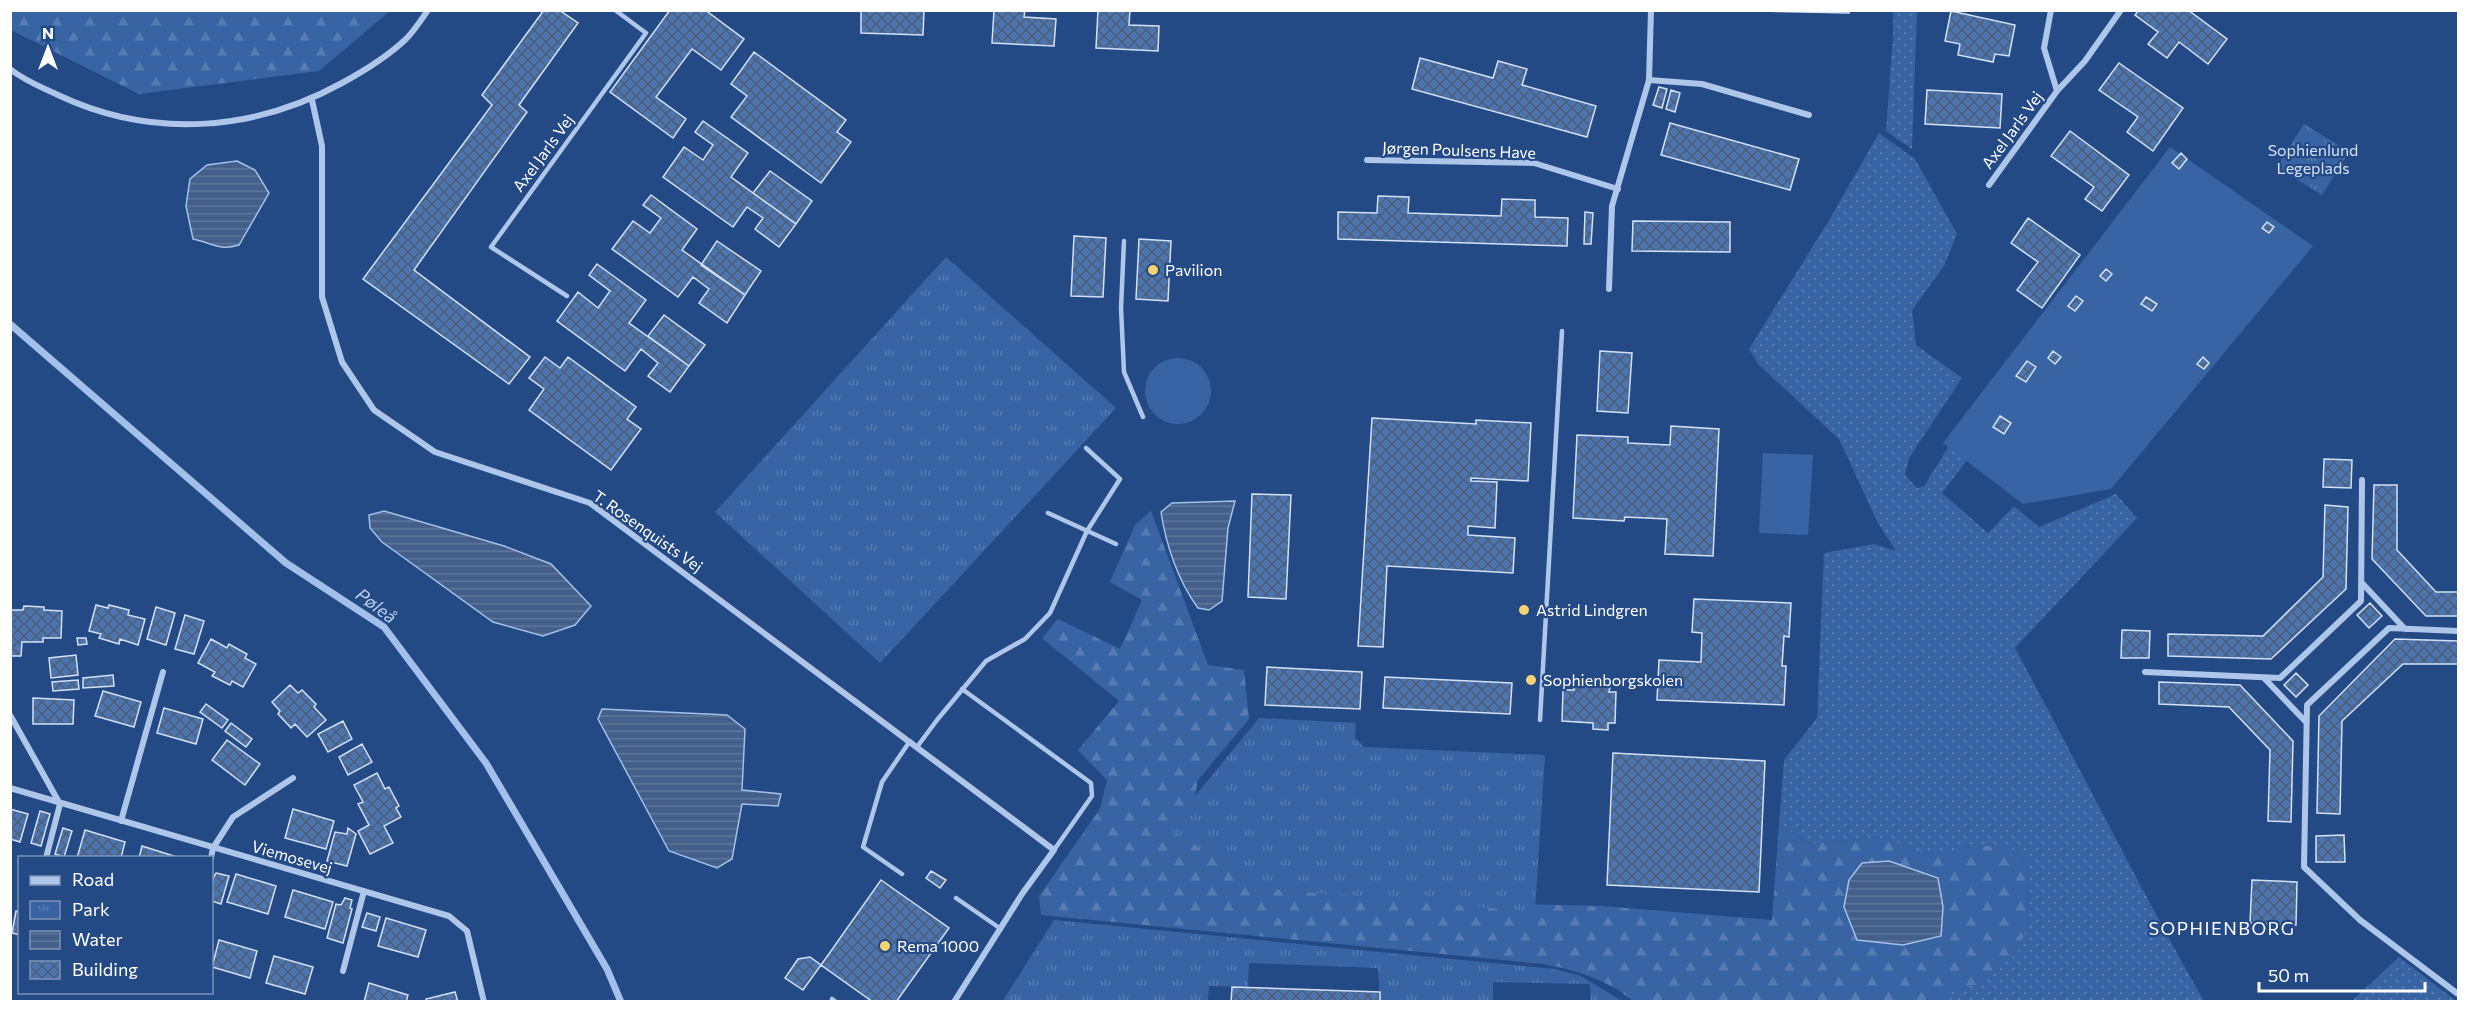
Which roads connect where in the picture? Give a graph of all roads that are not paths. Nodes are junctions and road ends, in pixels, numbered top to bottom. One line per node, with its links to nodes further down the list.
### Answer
1 (428, 10): 9 (street)
2 (615, 10): 16 (lane, Axel Jarls Vej)
3 (1651, 10): 7 (street)
4 (2051, 10): 8 (street, Axel Jarls Vej)
5 (2121, 10): 8 (street, Axel Jarls Vej)
6 (10, 69): 9 (street)
7 (1650, 80): 10 (street); 13 (street)
8 (2057, 91): 12 (street, Axel Jarls Vej)
9 (312, 100): 34 (street, T. Rosenquists Vej)
10 (1809, 115)
11 (1366, 160): 13 (street, Jørgen Poulsens Have)
12 (1989, 185)
13 (1618, 189): 15 (street)
14 (1124, 241): 18 (lane)
15 (1609, 289)
16 (567, 296)
17 (1562, 332): 32 (lane)
18 (1143, 417)
19 (1086, 448): 22 (lane)
20 (2362, 480): 24 (street)
21 (1048, 513): 22 (lane)
22 (1087, 531): 23 (lane); 30 (lane)
23 (1116, 544)
24 (2361, 583): 25 (street); 29 (street)
25 (2405, 629): 26 (street); 33 (street)
26 (2458, 631)
27 (163, 672): 39 (street)
28 (2145, 672): 29 (street)
29 (2263, 677): 33 (street)
30 (962, 689): 35 (lane); 41 (lane)
31 (10, 715): 38 (street)
32 (1540, 720)
33 (2306, 722): 49 (street)
34 (910, 741): 35 (street, T. Rosenquists Vej); 44 (lane)
35 (917, 747): 41 (street, T. Rosenquists Vej)
36 (293, 778): 40 (street)
37 (10, 788): 38 (street, Viemosevej)
38 (60, 804): 39 (street, Viemosevej); 42 (street)
39 (121, 821): 40 (street, Viemosevej)
40 (213, 848): 43 (street); 45 (street, Viemosevej)
41 (1054, 850): 47 (street)
42 (47, 856)
43 (211, 856)
44 (902, 874)
45 (364, 891): 48 (street); 50 (street, Viemosevej)
46 (956, 898): 47 (lane)
47 (1000, 929): 51 (street)
48 (343, 971)
49 (2458, 994)
50 (484, 1002)
51 (954, 1002)

